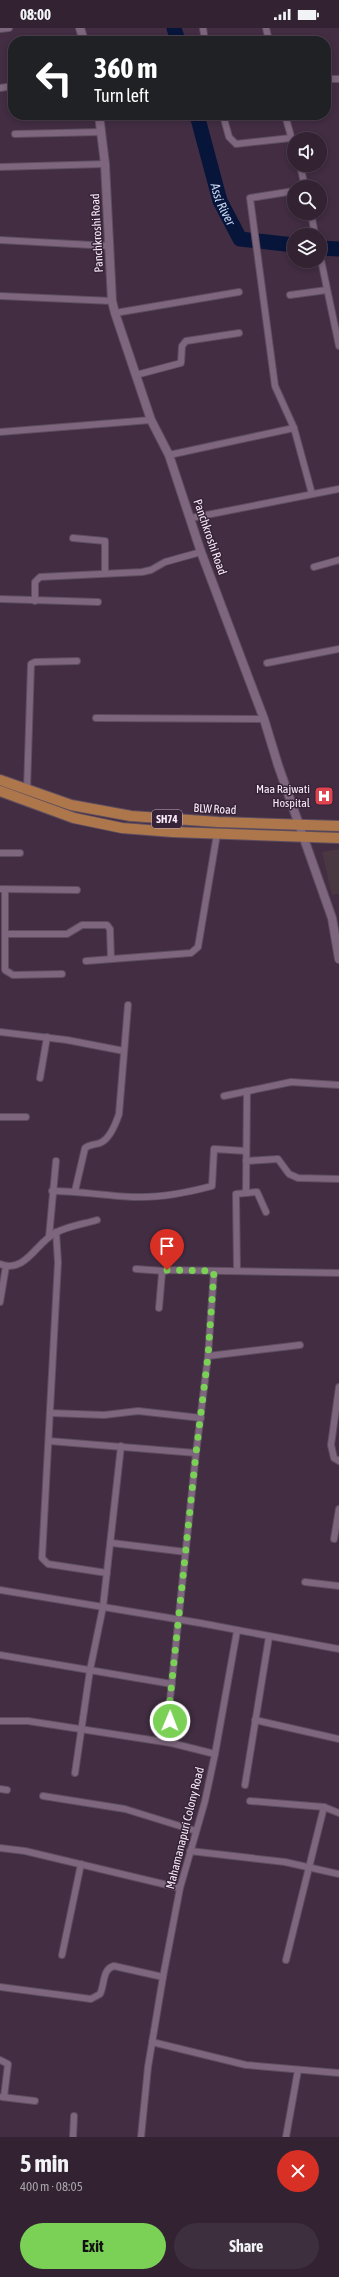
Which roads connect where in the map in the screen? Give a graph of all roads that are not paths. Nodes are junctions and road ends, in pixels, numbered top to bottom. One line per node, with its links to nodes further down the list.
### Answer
1 (10, 28): 2 (street)
2 (0, 29)
3 (100, 120): 6 (street, Panchkroshi Road)
4 (225, 120): 9 (street)
5 (286, 120): 7 (street)
6 (101, 132): 8 (street); 10 (street, Panchkroshi Road)
7 (289, 132)
8 (15, 134)
9 (287, 138)
10 (105, 164): 11 (street); 14 (street, Panchkroshi Road)
11 (0, 167)
12 (287, 192): 27 (street)
13 (0, 240): 14 (street)
14 (110, 246): 20 (street, Panchkroshi Road)
15 (323, 268): 16 (street)
16 (327, 290): 18 (street); 21 (street)
17 (239, 292): 22 (street)
18 (290, 295)
19 (0, 296): 20 (street)
20 (112, 301): 22 (street, Panchkroshi Road)
21 (336, 312): 24 (street)
22 (115, 313): 25 (street, Panchkroshi Road)
23 (239, 333): 25 (street)
24 (339, 346)
25 (136, 375): 26 (street, Panchkroshi Road)
26 (151, 420): 28 (street); 29 (street, Panchkroshi Road)
27 (294, 428): 29 (street); 31 (street)
28 (0, 432)
29 (169, 455): 32 (street, Panchkroshi Road)
30 (339, 489): 31 (street)
31 (312, 494): 32 (street)
32 (191, 518): 34 (street, Panchkroshi Road)
33 (73, 538): 37 (street)
34 (201, 552): 37 (street); 45 (street, Panchkroshi Road)
35 (339, 560): 36 (street)
36 (314, 567)
37 (105, 573): 39 (street)
38 (0, 599): 39 (street)
39 (35, 601): 40 (street)
40 (98, 602)
41 (339, 649): 43 (street)
42 (77, 661): 47 (street)
43 (267, 663)
44 (96, 718): 45 (street)
45 (264, 719): 49 (street, Panchkroshi Road)
46 (0, 780): 47 (main road, BLW Road / SH74)
47 (28, 790): 49 (main road, BLW Road / SH74)
48 (0, 791): 51 (main road, SH74)
49 (301, 826): 50 (main road, BLW Road / SH74); 52 (street, Panchkroshi Road)
50 (339, 826)
51 (217, 834): 52 (main road, SH74); 60 (street)
52 (304, 837): 53 (main road, SH74); 59 (street, Panchkroshi Road)
53 (339, 838)
54 (0, 853): 55 (street)
55 (20, 853)
56 (2, 889): 57 (street); 58 (street)
57 (77, 890)
58 (5, 934): 60 (street); 63 (street)
59 (337, 937): 61 (street, Panchkroshi Road)
60 (111, 959): 62 (street)
61 (339, 959)
62 (86, 961)
63 (62, 974)
64 (128, 1005): 67 (street)
65 (0, 1032): 66 (street)
66 (47, 1037): 67 (street); 68 (street)
67 (124, 1052): 79 (street)
68 (40, 1078)
69 (339, 1085): 70 (street)
70 (247, 1091): 71 (street); 74 (street)
71 (224, 1096)
72 (0, 1117): 73 (street)
73 (26, 1117)
74 (246, 1151): 76 (street); 79 (street)
75 (56, 1161): 78 (street)
76 (246, 1161): 77 (street); 80 (street)
77 (339, 1179)
78 (52, 1191): 79 (street); 84 (street)
79 (75, 1191)
80 (246, 1193): 81 (street); 89 (street)
81 (266, 1212)
82 (97, 1220): 83 (street)
83 (56, 1232): 84 (street); 96 (street)
84 (49, 1237): 85 (street)
85 (3, 1265): 91 (street)
86 (136, 1269): 87 (street)
87 (164, 1271): 88 (street); 92 (street)
88 (214, 1271): 89 (street); 94 (street)
89 (237, 1271): 90 (street)
90 (339, 1273)
91 (0, 1302)
92 (160, 1308)
93 (300, 1345): 94 (street)
94 (208, 1356): 97 (street)
95 (339, 1386): 101 (street)
96 (50, 1413): 97 (street); 98 (street)
97 (201, 1418): 100 (street)
98 (49, 1441): 99 (street); 106 (street)
99 (121, 1446): 100 (street); 104 (street)
100 (196, 1453): 105 (street)
101 (339, 1461)
102 (339, 1509): 103 (street)
103 (334, 1539)
104 (112, 1543): 105 (street); 106 (street)
105 (186, 1552): 111 (street)
106 (107, 1573): 110 (street)
107 (305, 1582): 108 (street)
108 (339, 1586)
109 (0, 1590): 110 (street)
110 (103, 1607): 111 (street); 116 (street)
111 (179, 1621): 112 (street); 117 (street)
112 (237, 1631): 113 (street); 123 (street)
113 (269, 1637): 114 (street); 118 (street)
114 (339, 1649)
115 (0, 1655): 116 (street)
116 (90, 1670): 117 (street); 120 (street)
117 (172, 1684): 122 (street)
118 (255, 1720): 121 (street); 125 (street)
119 (0, 1721): 120 (street, Mahamanapuri Colony Road)
120 (82, 1729): 122 (street, Mahamanapuri Colony Road); 124 (street)
121 (339, 1739)
122 (171, 1743): 123 (street, Mahamanapuri Colony Road)
123 (215, 1754): 132 (street, Mahamanapuri Colony Road)
124 (74, 1773)
125 (245, 1785)
126 (0, 1789): 127 (street)
127 (7, 1790)
128 (43, 1796): 132 (street)
129 (250, 1801): 130 (street)
130 (324, 1807): 131 (street); 136 (street)
131 (339, 1813)
132 (196, 1831): 134 (street, Mahamanapuri Colony Road)
133 (0, 1848): 135 (street)
134 (190, 1851): 136 (street); 138 (street, Mahamanapuri Colony Road)
135 (81, 1864): 138 (street); 139 (street)
136 (309, 1866): 137 (street); 140 (street)
137 (339, 1874)
138 (180, 1888): 141 (street, Mahamanapuri Colony Road)
139 (62, 1955)
140 (286, 1960)
141 (163, 1977): 142 (street); 143 (street, Mahamanapuri Colony Road)
142 (0, 1987)
143 (152, 2042): 145 (street); 151 (street, Mahamanapuri Colony Road)
144 (0, 2060): 147 (street)
145 (298, 2070): 146 (street); 152 (street)
146 (339, 2073)
147 (2, 2097): 148 (street)
148 (35, 2101)
149 (74, 2116): 150 (street)
150 (73, 2137)
151 (141, 2137)
152 (286, 2137)

